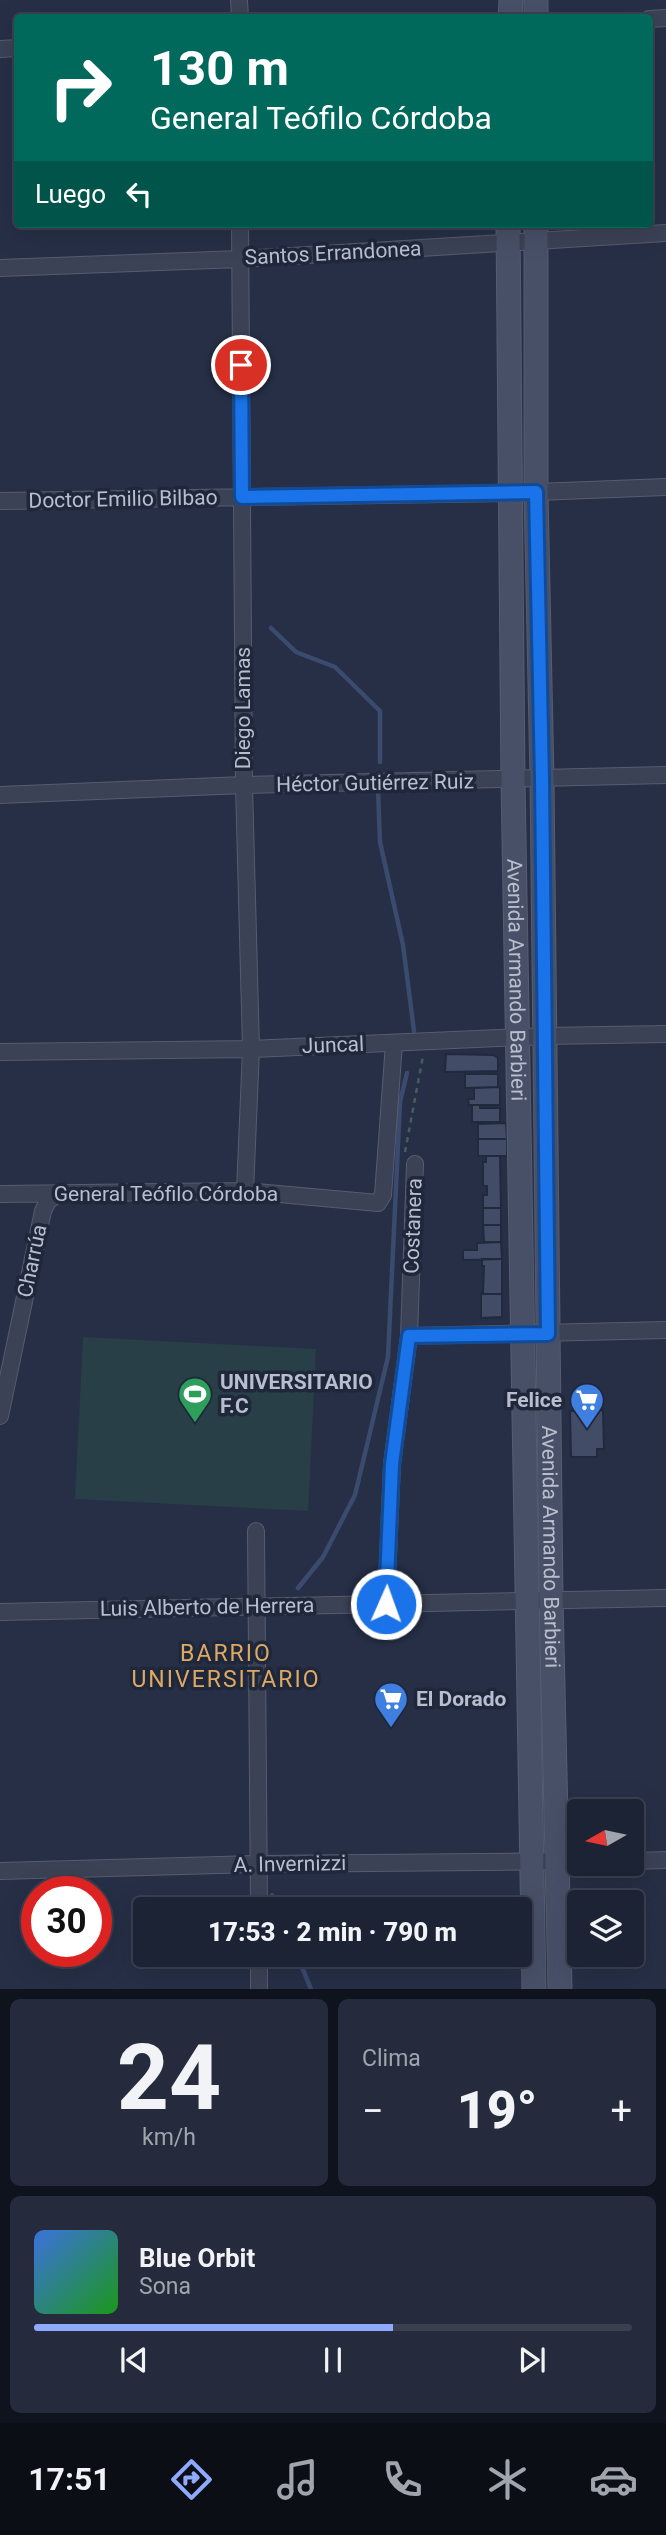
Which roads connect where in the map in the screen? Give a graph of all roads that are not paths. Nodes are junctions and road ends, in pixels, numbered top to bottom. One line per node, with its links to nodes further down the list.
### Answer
1 (240, 228): 5 (street, Diego Lamas)
2 (536, 233): 3 (street, Santos Errandonea); 4 (street, Santos Errandonea); 8 (street, Avenida Armando Barbieri)
3 (666, 233)
4 (508, 234): 5 (street, Santos Errandonea); 9 (street, Avenida Armando Barbieri)
5 (240, 259): 6 (street, Santos Errandonea); 10 (street, Diego Lamas)
6 (0, 268)
7 (666, 487): 8 (street, Doctor Emilio Bilbao)
8 (536, 492): 9 (street, Doctor Emilio Bilbao); 13 (street, Avenida Armando Barbieri)
9 (510, 493): 10 (street, Doctor Emilio Bilbao); 14 (street, Avenida Armando Barbieri)
10 (242, 497): 11 (street, Doctor Emilio Bilbao); 15 (street, Diego Lamas)
11 (0, 501)
12 (666, 775): 13 (street, Héctor Gutiérrez Ruiz)
13 (542, 779): 14 (street, Héctor Gutiérrez Ruiz); 18 (street, Avenida Armando Barbieri)
14 (513, 781): 15 (street, Héctor Gutiérrez Ruiz); 19 (street, Avenida Armando Barbieri)
15 (244, 785): 16 (street, Héctor Gutiérrez Ruiz); 21 (street, Diego Lamas)
16 (0, 795)
17 (666, 1034): 18 (street, Juncal)
18 (545, 1036): 19 (street, Juncal); 28 (street, Avenida Armando Barbieri)
19 (518, 1038): 20 (street, Juncal); 29 (street, Avenida Armando Barbieri)
20 (394, 1042): 21 (street, Juncal); 24 (street, General Teófilo Córdoba)
21 (251, 1049): 22 (street, Juncal); 24 (street, Diego Lamas)
22 (0, 1052)
23 (415, 1164): 30 (street, Costanera)
24 (245, 1191): 26 (street, General Teófilo Córdoba)
25 (0, 1194): 26 (street, General Teófilo Córdoba)
26 (58, 1194): 31 (street, Charrúa)
27 (666, 1329): 28 (street)
28 (548, 1334): 29 (street); 35 (street, Avenida Armando Barbieri)
29 (523, 1335): 30 (street); 36 (street, Avenida Armando Barbieri)
30 (409, 1336): 37 (street, Costanera)
31 (5, 1361): 32 (street, Charrúa)
32 (0, 1416)
33 (256, 1531): 38 (street)
34 (666, 1598): 35 (street, Luis Alberto de Herrera)
35 (551, 1600): 36 (street, Luis Alberto de Herrera); 40 (street, Avenida Armando Barbieri)
36 (527, 1601): 37 (street, Luis Alberto de Herrera); 44 (street, Avenida Armando Barbieri)
37 (386, 1604): 38 (street, Luis Alberto de Herrera)
38 (256, 1606): 39 (street, Luis Alberto de Herrera); 45 (street)
39 (0, 1612)
40 (567, 1832)
41 (666, 1860): 43 (street)
42 (567, 1861): 44 (street, A. Invernizzi)
43 (644, 1861)
44 (532, 1862): 45 (street, A. Invernizzi); 51 (street, Avenida Armando Barbieri)
45 (259, 1864): 46 (street, A. Invernizzi); 48 (street)
46 (0, 1871)
47 (568, 1876): 52 (street, Avenida Armando Barbieri)
48 (259, 1897)
49 (259, 1967): 50 (street)
50 (259, 1989)
51 (534, 1989)
52 (560, 1989)

